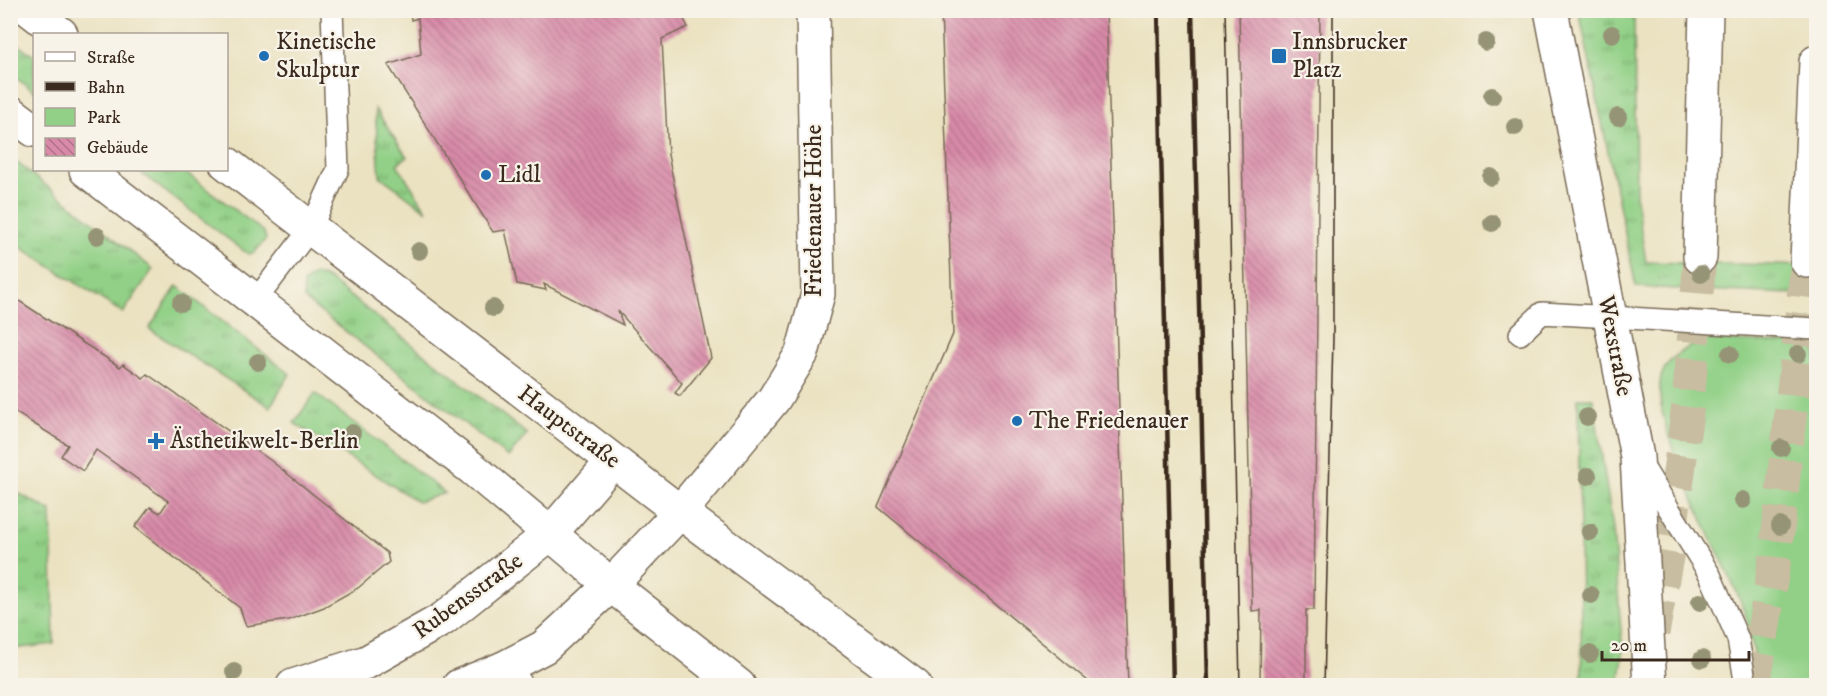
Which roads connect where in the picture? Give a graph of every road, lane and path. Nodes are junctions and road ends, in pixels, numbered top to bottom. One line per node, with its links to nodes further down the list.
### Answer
1 (30, 10): 6 (main road)
2 (332, 10): 12 (lane)
3 (813, 10): 21 (main road, Friedenauer Höhe)
4 (1551, 10): 16 (main road, Wexstraße)
5 (1706, 10): 13 (main road)
6 (60, 33)
7 (1816, 62): 14 (main road)
8 (10, 112): 9 (main road)
9 (33, 129)
10 (228, 165): 12 (main road, Hauptstraße)
11 (87, 171): 15 (main road)
12 (311, 228): 15 (lane); 20 (main road, Hauptstraße)
13 (1700, 257)
14 (1807, 261)
15 (256, 300): 22 (main road)
16 (1609, 318): 17 (lane); 18 (lane); 19 (main road, Wexstraße)
17 (1816, 329)
18 (1520, 334)
19 (1637, 457): 29 (main road, Wexstraße); 30 (lane)
20 (613, 461): 21 (main road, Hauptstraße); 22 (main road, Rubensstraße)
21 (680, 512): 23 (main road, Friedenauer Höhe); 28 (main road, Hauptstraße)
22 (550, 534): 23 (main road); 25 (main road, Rubensstraße)
23 (611, 585): 24 (main road); 27 (main road)
24 (510, 677): 26 (main road)
25 (293, 686)
26 (459, 686)
27 (739, 686)
28 (915, 686)
29 (1650, 686)
30 (1746, 686)

